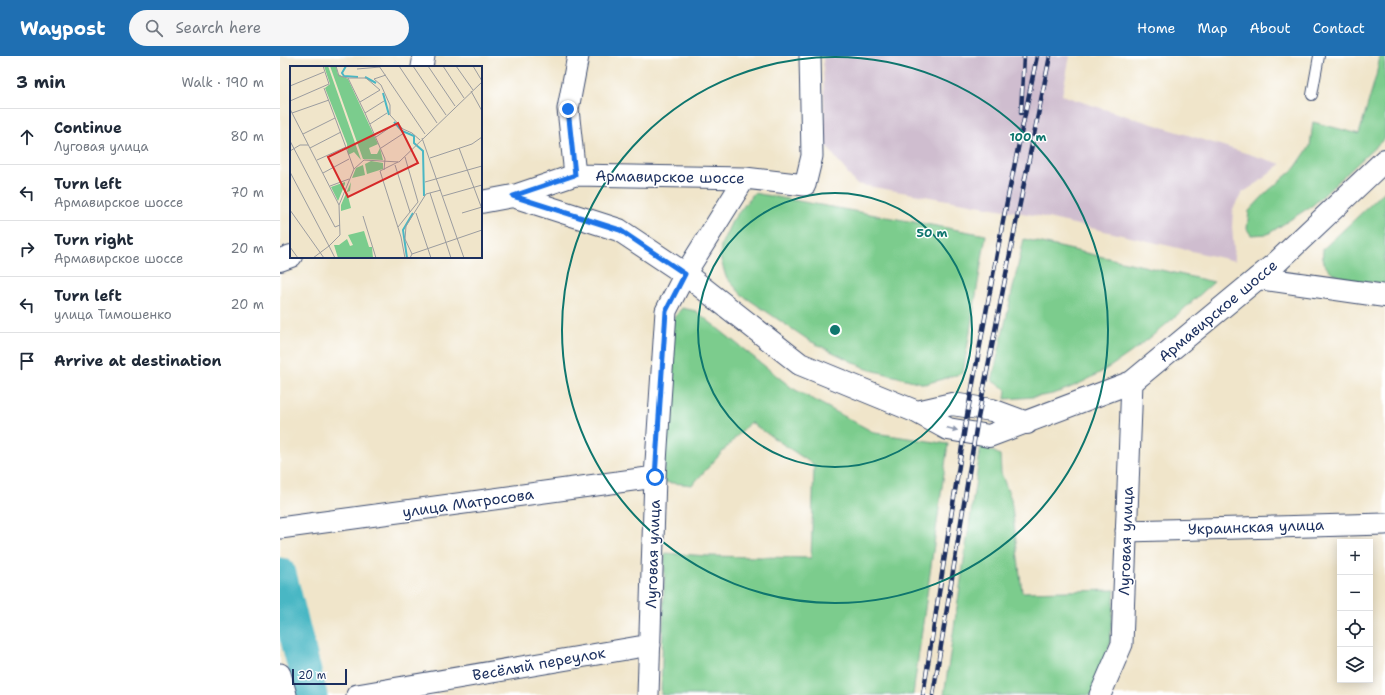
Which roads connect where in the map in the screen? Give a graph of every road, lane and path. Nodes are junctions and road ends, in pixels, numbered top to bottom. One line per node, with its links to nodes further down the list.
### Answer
1 (424, 56): 5 (street)
2 (578, 56): 8 (street)
3 (810, 56): 9 (street, Армавирское шоссе)
4 (1319, 56): 6 (lane)
5 (422, 66)
6 (1312, 95)
7 (1385, 160): 15 (main road, Армавирское шоссе)
8 (575, 175): 9 (street, Армавирское шоссе); 10 (street, Армавирское шоссе)
9 (746, 178): 14 (street, Луговая улица)
10 (513, 196): 11 (main road, Армавирское шоссе); 14 (main road, Армавирское шоссе)
11 (482, 202)
12 (290, 256): 13 (main road)
13 (280, 260)
14 (685, 274): 17 (main road, Армавирское шоссе); 18 (street, Луговая улица)
15 (1258, 278): 16 (main road); 17 (main road, Армавирское шоссе)
16 (1385, 296)
17 (1132, 382): 21 (street, Луговая улица)
18 (655, 477): 20 (street, улица Матросова); 22 (street, Луговая улица)
19 (1385, 524): 21 (street, Украинская улица)
20 (280, 528)
21 (1126, 531): 27 (street, Луговая улица)
22 (650, 645): 25 (street, Весёлый переулок); 26 (street, Луговая улица)
23 (280, 674): 24 (street)
24 (286, 695)
25 (357, 695)
26 (648, 695)
27 (1100, 695)

